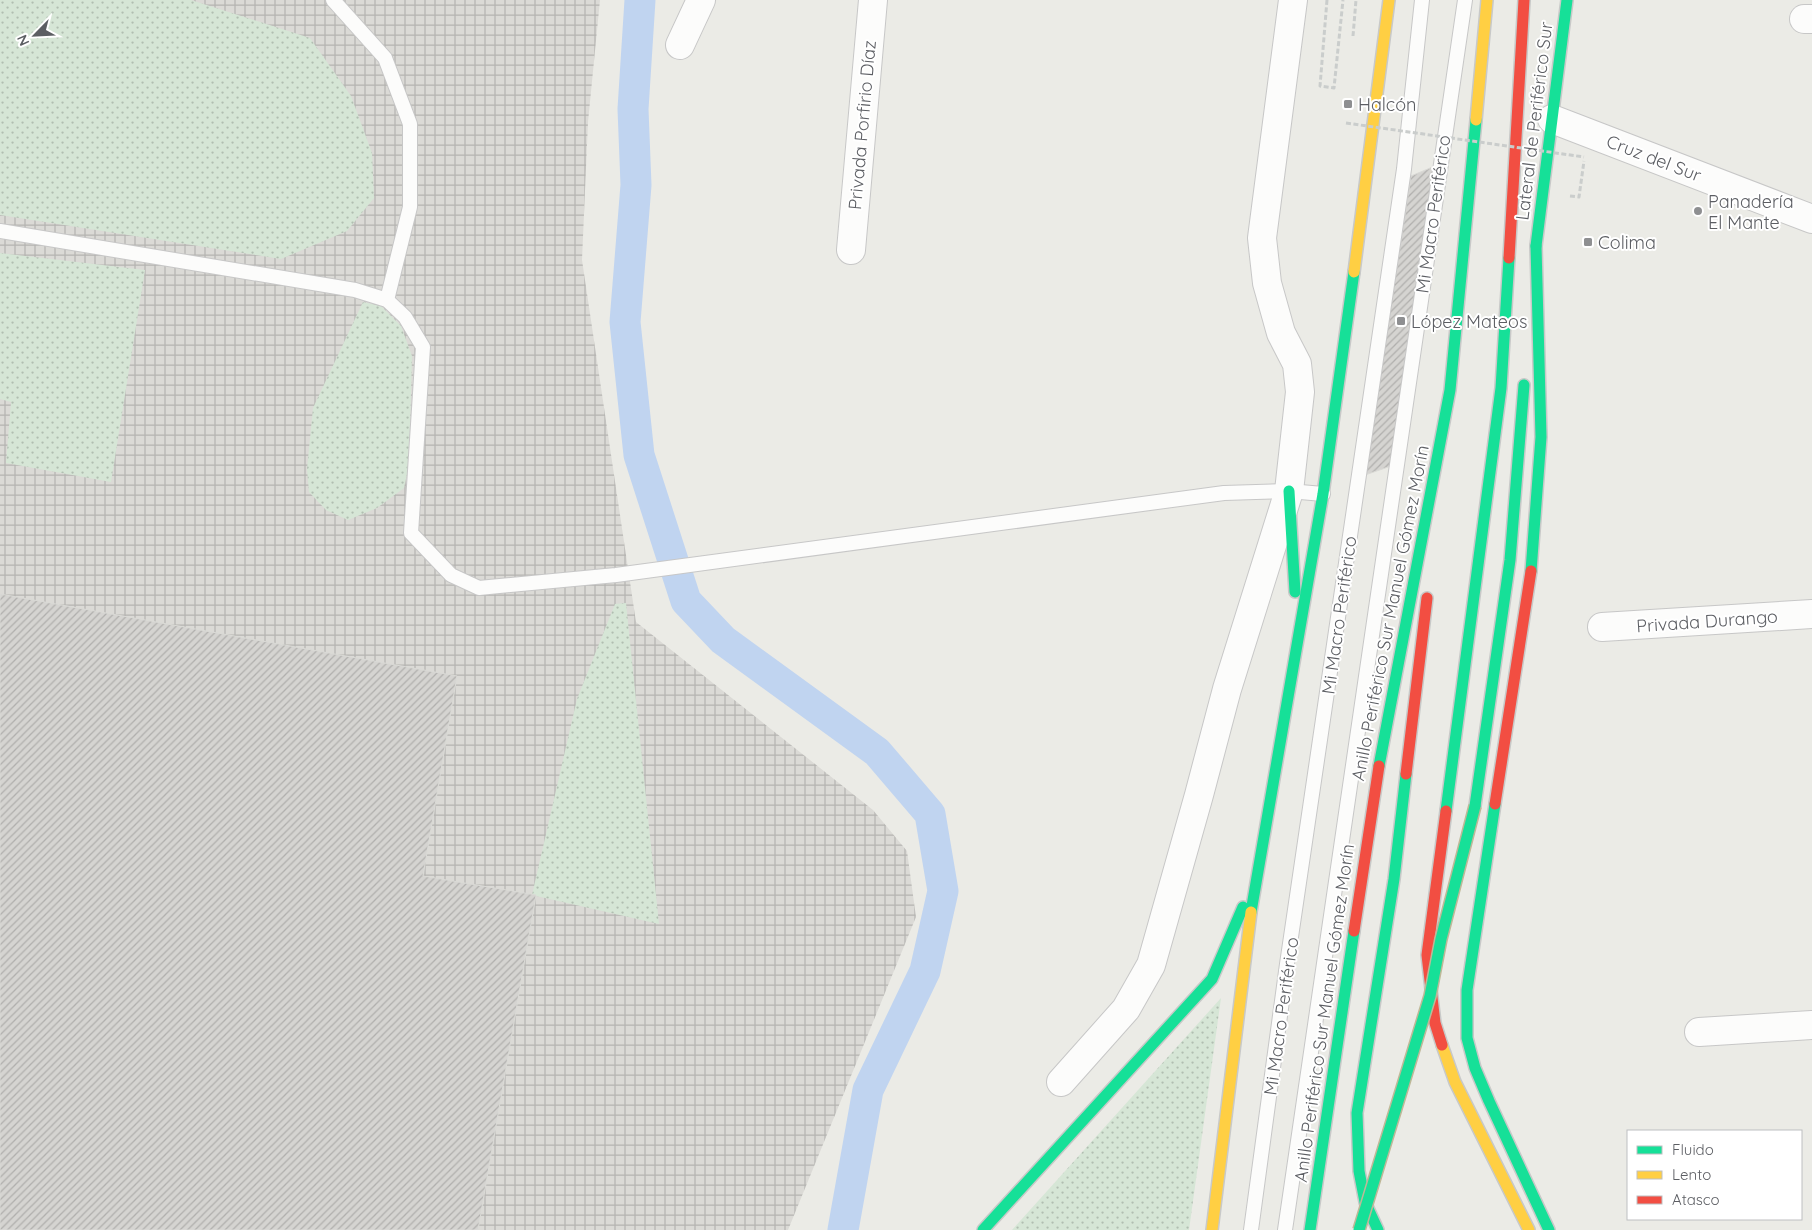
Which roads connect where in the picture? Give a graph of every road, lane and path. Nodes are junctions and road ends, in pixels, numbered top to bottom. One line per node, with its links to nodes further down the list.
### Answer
1 (333, 0): 22 (lane)
2 (702, 0): 13 (street)
3 (873, 0): 20 (street, Privada Porfirio Díaz)
4 (1293, 0): 28 (street)
5 (1327, 0): 6 (path)
6 (1343, 0)
7 (1389, 0): 29 (main road)
8 (1422, 0): 41 (lane, Mi Macro Periférico)
9 (1465, 0): 42 (lane, Mi Macro Periférico)
10 (1487, 0): 27 (main road, Anillo Periférico Sur Manuel Gómez Morín)
11 (1524, 0): 26 (main road)
12 (1567, 0): 14 (main road, Lateral de Periférico Sur)
13 (680, 45)
14 (1552, 119): 17 (street, Cruz del Sur); 19 (main road, Lateral de Periférico Sur)
15 (1346, 123): 16 (path, bridge)
16 (1579, 197)
17 (1812, 219)
18 (0, 231): 22 (lane)
19 (1536, 246): 21 (main road); 24 (main road); 47 (main road)
20 (852, 250)
21 (1524, 293)
22 (387, 300): 28 (lane)
23 (1517, 322): 26 (main road)
24 (1527, 354)
25 (1525, 374): 44 (main road, bridge)
26 (1501, 388): 46 (main road)
27 (1450, 390): 30 (main road); 43 (main road, Anillo Periférico Sur Manuel Gómez Morín)
28 (1289, 491): 29 (lane); 34 (main road); 38 (street)
29 (1323, 494): 34 (main road)
30 (1432, 552)
31 (1428, 591): 45 (main road)
32 (1812, 614): 33 (street, Privada Durango)
33 (1602, 627)
34 (1298, 638): 35 (main road)
35 (1255, 878): 39 (main road); 40 (main road)
36 (1812, 1025): 37 (street)
37 (1699, 1032)
38 (1061, 1082)
39 (983, 1230)
40 (1212, 1230)
41 (1252, 1230)
42 (1285, 1230)
43 (1310, 1230)
44 (1359, 1230)
45 (1378, 1230)
46 (1529, 1230)
47 (1549, 1230)

